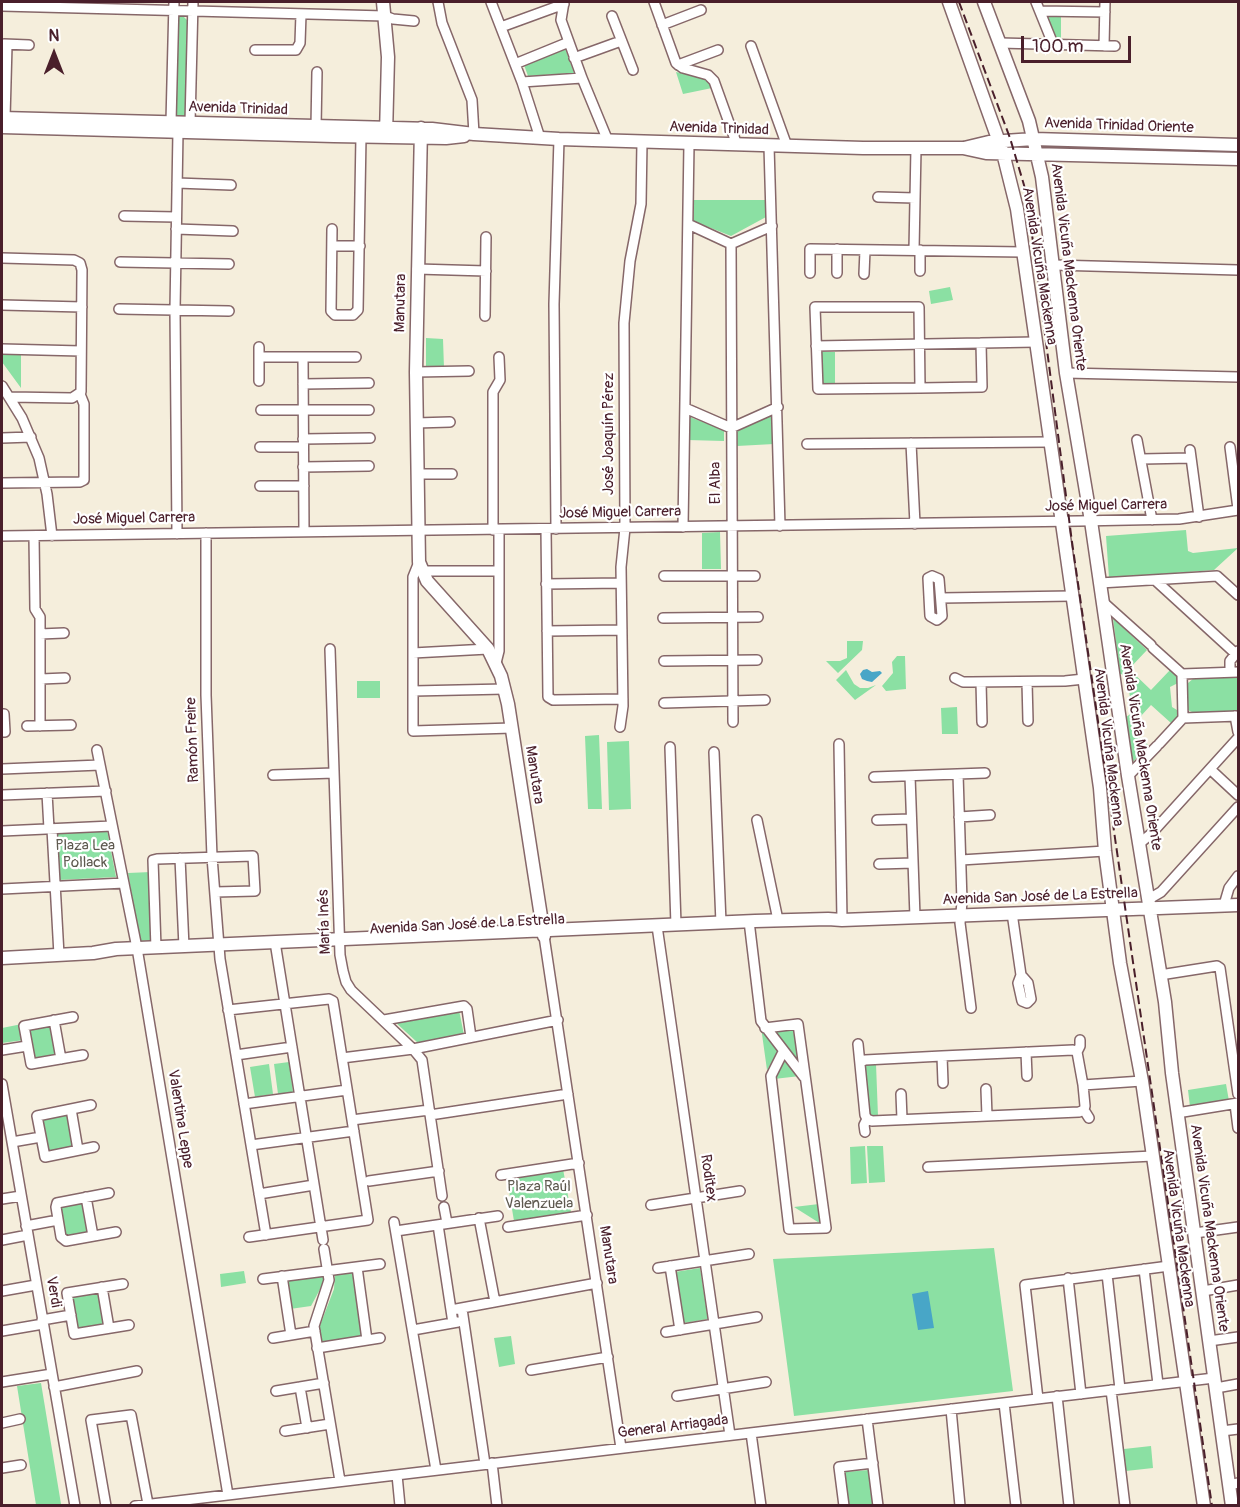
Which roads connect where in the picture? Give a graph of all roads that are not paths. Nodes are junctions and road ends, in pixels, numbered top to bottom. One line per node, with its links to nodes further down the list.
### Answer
1 (383, 2): 17 (main road)
2 (438, 2): 46 (street)
3 (491, 2): 21 (street)
4 (654, 2): 20 (street)
5 (949, 2): 58 (main road, Avenida Vicuña Mackenna)
6 (984, 2): 24 (main road, Avenida Vicuña Mackenna Oriente)
7 (1105, 2): 15 (street)
8 (564, 3): 21 (street); 23 (street)
9 (12, 4): 10 (street); 11 (street)
10 (2, 6)
11 (174, 6): 12 (street); 42 (street)
12 (193, 6): 16 (street); 41 (street)
13 (1038, 6): 15 (street); 26 (street)
14 (701, 10): 20 (street)
15 (1105, 12): 29 (street)
16 (301, 14): 17 (street); 31 (street)
17 (385, 16): 19 (street); 44 (main road)
18 (612, 16): 22 (street)
19 (414, 21)
20 (662, 24): 35 (street)
21 (501, 27): 34 (street)
22 (621, 41): 33 (street); 36 (street)
23 (569, 42): 33 (street); 34 (street)
24 (1000, 43): 26 (street); 50 (main road, Avenida Vicuña Mackenna Oriente)
25 (4, 44): 27 (street); 40 (street)
26 (1053, 44): 29 (street)
27 (29, 45)
28 (751, 45): 57 (street)
29 (1104, 46): 30 (street)
30 (1115, 46)
31 (255, 50)
32 (718, 50): 35 (street)
33 (574, 58): 38 (street)
34 (515, 64): 39 (street)
35 (678, 65): 54 (street)
36 (633, 70)
37 (317, 72): 43 (street)
38 (582, 78): 39 (street); 51 (street)
39 (522, 82): 48 (street)
40 (3, 121): 42 (main road, Avenida Trinidad)
41 (190, 123): 42 (main road, Avenida Trinidad); 43 (main road, Avenida Trinidad)
42 (174, 127): 47 (main road, Avenida Trinidad); 62 (street)
43 (316, 127): 44 (main road, Avenida Trinidad)
44 (386, 132): 45 (main road, Avenida Trinidad); 47 (main road, Avenida Trinidad)
45 (421, 133): 46 (main road, Avenida Trinidad); 86 (main road, Manutara)
46 (474, 134): 48 (main road, Avenida Trinidad)
47 (361, 136): 76 (street)
48 (540, 138): 49 (main road, Avenida Trinidad)
49 (559, 139): 51 (main road, Avenida Trinidad); 157 (street)
50 (1034, 139): 55 (main road, Avenida Trinidad Oriente); 58 (main road, Avenida Trinidad Oriente); 60 (main road, Avenida Vicuña Mackenna Oriente)
51 (608, 141): 52 (main road, Avenida Trinidad)
52 (642, 142): 53 (main road, Avenida Trinidad); 156 (street, José Joaquín Pérez)
53 (689, 144): 54 (main road, Avenida Trinidad); 68 (street)
54 (737, 145): 56 (main road, Avenida Trinidad)
55 (1239, 145)
56 (770, 146): 57 (main road, Avenida Trinidad); 69 (street)
57 (787, 146): 59 (main road, Avenida Trinidad)
58 (1001, 147): 59 (main road, Avenida Trinidad); 60 (main road, Avenida Trinidad Oriente); 80 (main road, Avenida Vicuña Mackenna)
59 (916, 148): 65 (street)
60 (1038, 153): 61 (main road, Avenida Trinidad Oriente); 85 (main road, Avenida Vicuña Mackenna Oriente)
61 (1239, 159)
62 (177, 183): 63 (street); 67 (street)
63 (231, 185)
64 (878, 197): 65 (street)
65 (915, 198): 79 (street)
66 (124, 216): 67 (street)
67 (176, 217): 70 (street)
68 (688, 224): 74 (street); 121 (street)
69 (771, 225): 74 (street); 120 (street)
70 (176, 229): 72 (street); 83 (street)
71 (332, 229): 75 (street)
72 (232, 231)
73 (486, 237): 88 (street)
74 (730, 244): 127 (street, El Alba)
75 (332, 246): 76 (street); 76 (street)
76 (360, 246)
77 (837, 249): 78 (street); 90 (street); 91 (street)
78 (865, 250): 79 (street); 92 (street)
79 (917, 250): 80 (street); 89 (street)
80 (1023, 252): 99 (main road, Avenida Vicuña Mackenna)
81 (2, 258): 94 (street)
82 (120, 262): 83 (street)
83 (176, 264): 84 (street); 96 (street)
84 (229, 264)
85 (1054, 265): 87 (street); 112 (main road, Avenida Vicuña Mackenna Oriente)
86 (417, 269): 88 (street); 111 (main road, Manutara)
87 (1239, 270)
88 (486, 271): 98 (street)
89 (920, 271)
90 (810, 273)
91 (837, 273)
92 (864, 274)
93 (2, 304): 94 (street)
94 (82, 307): 105 (street)
95 (119, 309): 96 (street)
96 (175, 310): 97 (street); 162 (street)
97 (229, 311)
98 (485, 316)
99 (1036, 342): 100 (street); 132 (main road, Avenida Vicuña Mackenna)
100 (981, 343): 101 (street); 117 (street)
101 (919, 344): 102 (street); 102 (street); 117 (street)
102 (816, 346): 117 (street)
103 (259, 347): 106 (street)
104 (2, 349): 105 (street)
105 (81, 351): 119 (street)
106 (259, 357): 107 (street); 114 (street)
107 (303, 357): 108 (street); 116 (street)
108 (356, 357)
109 (499, 357): 158 (street)
110 (469, 371): 111 (street)
111 (416, 372): 125 (main road, Manutara)
112 (1066, 373): 113 (street); 150 (main road, Avenida Vicuña Mackenna Oriente)
113 (1239, 378)
114 (260, 381)
115 (369, 383): 116 (street)
116 (303, 384): 123 (street)
117 (920, 388)
118 (5, 392): 119 (street); 128 (street)
119 (80, 394): 144 (street)
120 (778, 407): 127 (street); 154 (street)
121 (685, 408): 127 (street); 155 (street)
122 (261, 410): 123 (street)
123 (303, 410): 124 (street); 133 (street)
124 (369, 410)
125 (416, 423): 126 (street); 141 (main road, Manutara)
126 (450, 423)
127 (731, 428): 153 (street, El Alba)
128 (31, 437): 129 (street); 144 (street)
129 (2, 438)
130 (370, 438): 133 (street)
131 (1137, 440): 138 (street)
132 (1050, 442): 134 (street); 151 (main road, Avenida Vicuña Mackenna)
133 (303, 443): 136 (street); 140 (street)
134 (911, 443): 135 (street); 152 (street)
135 (807, 444)
136 (260, 447)
137 (1230, 447): 147 (street)
138 (1142, 459): 148 (street); 149 (street)
139 (369, 466): 140 (street)
140 (303, 467): 146 (street)
141 (417, 474): 142 (street); 159 (main road, Manutara)
142 (452, 474)
143 (2, 483): 144 (street)
144 (45, 483): 165 (street)
145 (260, 486): 146 (street)
146 (304, 486): 160 (street)
147 (1239, 509): 148 (street, José Miguel Carrera)
148 (1199, 517): 149 (street, José Miguel Carrera)
149 (1152, 520): 150 (street, José Miguel Carrera)
150 (1091, 521): 151 (street, José Miguel Carrera); 173 (main road, Avenida Vicuña Mackenna Oriente)
151 (1062, 522): 152 (street, José Miguel Carrera); 176 (main road, Avenida Vicuña Mackenna)
152 (915, 524): 154 (street, José Miguel Carrera)
153 (731, 526): 154 (street, José Miguel Carrera); 155 (street, José Miguel Carrera); 169 (street, El Alba)
154 (780, 526)
155 (683, 527): 156 (street, José Miguel Carrera)
156 (625, 528): 157 (street, José Miguel Carrera); 172 (street, José Joaquín Pérez)
157 (551, 529): 158 (street, José Miguel Carrera); 174 (street)
158 (496, 530): 159 (street, José Miguel Carrera); 167 (street)
159 (417, 531): 160 (street, José Miguel Carrera); 166 (main road, Manutara)
160 (304, 532): 161 (street, José Miguel Carrera)
161 (206, 533): 162 (street, José Miguel Carrera); 251 (street, Ramón Freire)
162 (177, 534): 165 (street, José Miguel Carrera)
163 (2, 536): 164 (street, José Miguel Carrera)
164 (34, 536): 165 (street, José Miguel Carrera); 185 (street)
165 (52, 536)
166 (420, 566): 167 (street); 187 (main road, Manutara); 188 (street)
167 (499, 571): 193 (street)
168 (664, 576): 169 (street)
169 (731, 576): 170 (street); 181 (street, El Alba)
170 (755, 576)
171 (1155, 580): 173 (street); 175 (street); 189 (street)
172 (621, 583): 174 (street); 182 (street, José Joaquín Pérez)
173 (1100, 583): 178 (main road, Avenida Vicuña Mackenna Oriente)
174 (546, 584): 183 (street)
175 (1236, 589)
176 (1072, 596): 177 (street); 199 (main road, Avenida Vicuña Mackenna)
177 (940, 598)
178 (1103, 602): 195 (street); 234 (main road, Avenida Vicuña Mackenna Oriente)
179 (758, 617): 181 (street)
180 (663, 618): 181 (street)
181 (732, 618): 190 (street, El Alba)
182 (622, 630): 183 (street); 204 (street, José Joaquín Pérez)
183 (547, 631): 204 (street)
184 (64, 633): 185 (street)
185 (40, 634): 198 (street)
186 (330, 649): 229 (street, María Inés)
187 (488, 649): 188 (street); 193 (main road, Manutara)
188 (413, 652): 203 (street)
189 (1237, 652): 194 (street)
190 (732, 660): 191 (street); 192 (street); 206 (street, El Alba)
191 (757, 660)
192 (664, 661)
193 (496, 663): 202 (main road, Manutara)
194 (1234, 672): 195 (street)
195 (1182, 674): 210 (street)
196 (66, 678): 198 (street)
197 (955, 678): 200 (street)
198 (40, 679): 216 (street)
199 (1084, 679): 201 (street); 250 (main road, Avenida Vicuña Mackenna)
200 (981, 682): 201 (street); 213 (street)
201 (1028, 682): 211 (street)
202 (505, 689): 203 (street); 218 (main road, Manutara)
203 (413, 692): 218 (street)
204 (623, 699): 217 (street, José Joaquín Pérez)
205 (765, 700): 206 (street)
206 (733, 702): 207 (street); 212 (street, El Alba)
207 (664, 704)
208 (2, 714): 219 (street)
209 (1237, 716): 210 (street); 220 (street)
210 (1183, 718): 234 (street)
211 (1028, 721)
212 (733, 722)
213 (982, 722)
214 (71, 725): 216 (street)
215 (27, 726): 216 (street)
216 (40, 726)
217 (620, 727)
218 (512, 728): 274 (main road, Manutara)
219 (2, 732)
220 (1239, 732)
221 (1239, 738): 227 (street)
222 (839, 744): 269 (street)
223 (670, 747): 272 (street)
224 (98, 750): 226 (street, Valentina Leppe)
225 (714, 752): 270 (street)
226 (100, 765): 228 (street); 236 (street, Valentina Leppe)
227 (1210, 769): 239 (street); 249 (street)
228 (2, 770)
229 (334, 773): 232 (street); 275 (street, María Inés)
230 (985, 773): 231 (street)
231 (958, 774): 233 (street); 242 (street)
232 (273, 775)
233 (910, 776): 235 (street); 243 (street)
234 (1128, 776): 249 (main road, Avenida Vicuña Mackenna Oriente)
235 (874, 777)
236 (106, 791): 237 (street); 246 (street, Valentina Leppe)
237 (47, 793): 238 (street); 247 (street)
238 (2, 795)
239 (1239, 795)
240 (1239, 807): 261 (street)
241 (990, 815): 242 (street)
242 (959, 817): 253 (street)
243 (911, 819): 245 (street); 254 (street)
244 (757, 820): 268 (street)
245 (877, 820)
246 (112, 826): 247 (street); 257 (street, Valentina Leppe)
247 (50, 829): 248 (street); 258 (street)
248 (2, 831)
249 (1140, 843): 261 (main road, Avenida Vicuña Mackenna Oriente)
250 (1105, 850): 253 (street); 264 (main road, Avenida Vicuña Mackenna)
251 (212, 857): 252 (street); 260 (street, Ramón Freire); 260 (street)
252 (180, 858): 277 (street); 278 (street)
253 (961, 860): 266 (street)
254 (913, 863): 255 (street); 267 (street)
255 (879, 864)
256 (1239, 876): 262 (street)
257 (124, 883): 258 (street); 280 (street, Valentina Leppe)
258 (55, 886): 259 (street); 281 (street)
259 (2, 889)
260 (215, 892): 279 (street, Ramón Freire)
261 (1150, 904): 262 (main road, Avenida San José de La Estrella); 264 (main road, Avenida San José de La Estrella); 284 (main road, Avenida Vicuña Mackenna Oriente)
262 (1224, 905): 263 (main road, Avenida San José de La Estrella)
263 (1239, 905)
264 (1113, 908): 265 (main road, Avenida San José de La Estrella); 311 (main road, Avenida Vicuña Mackenna)
265 (1012, 913): 266 (main road, Avenida San José de La Estrella); 283 (street)
266 (961, 915): 267 (main road, Avenida San José de La Estrella); 286 (street)
267 (915, 917): 269 (main road, Avenida San José de La Estrella)
268 (778, 920): 269 (main road, Avenida San José de La Estrella); 271 (main road, Avenida San José de La Estrella)
269 (842, 920): 271 (main road, Avenida San José de La Estrella)
270 (721, 923): 271 (main road, Avenida San José de La Estrella); 272 (main road, Avenida San José de La Estrella)
271 (749, 924): 273 (main road, Avenida San José de La Estrella); 292 (street)
272 (676, 925): 273 (main road, Avenida San José de La Estrella)
273 (657, 928): 274 (main road, Avenida San José de La Estrella); 355 (street, Roditex)
274 (544, 933): 275 (main road, Avenida San José de La Estrella); 291 (street, Manutara)
275 (340, 942): 276 (main road, Avenida San José de La Estrella); 290 (street, María Inés)
276 (276, 945): 279 (main road, Avenida San José de La Estrella); 285 (street)
277 (184, 947): 278 (main road, Avenida San José de La Estrella); 279 (main road, Avenida San José de La Estrella)
278 (156, 948): 280 (main road, Avenida San José de La Estrella)
279 (220, 948): 280 (main road, Avenida San José de La Estrella); 287 (street, Ramón Freire)
280 (137, 952): 281 (main road, Avenida San José de La Estrella); 458 (street, Valentina Leppe)
281 (58, 955): 282 (main road, Avenida San José de La Estrella)
282 (2, 958)
283 (1021, 975)
284 (1160, 975): 319 (street); 327 (main road, Avenida Vicuña Mackenna Oriente)
285 (285, 1004): 287 (street); 297 (street); 306 (street)
286 (971, 1008)
287 (228, 1010): 304 (street, Ramón Freire)
288 (73, 1017): 289 (street)
289 (54, 1020): 296 (street); 307 (street)
290 (384, 1020): 293 (street); 298 (street, María Inés)
291 (558, 1020): 293 (street); 317 (street, Manutara)
292 (765, 1028): 300 (street); 310 (street)
293 (471, 1037): 298 (street)
294 (1080, 1040): 301 (street)
295 (858, 1044): 308 (street)
296 (27, 1046): 299 (street); 307 (street)
297 (292, 1047): 304 (street); 320 (street)
298 (413, 1049): 306 (street); 326 (street, María Inés)
299 (2, 1050)
300 (783, 1052): 310 (street); 310 (street)
301 (1077, 1052): 302 (street); 314 (street)
302 (1026, 1053): 305 (street); 309 (street)
303 (83, 1055): 307 (street)
304 (236, 1055): 321 (street, Ramón Freire)
305 (942, 1056): 308 (street); 312 (street)
306 (342, 1058): 316 (street)
307 (61, 1059)
308 (861, 1062): 329 (street)
309 (1027, 1076)
310 (805, 1079)
311 (1142, 1081): 314 (street); 342 (main road, Avenida Vicuña Mackenna)
312 (943, 1083)
313 (2, 1084): 324 (street, Verdi)
314 (1083, 1085): 328 (street)
315 (986, 1089): 328 (street)
316 (347, 1090): 320 (street); 331 (street)
317 (568, 1094): 326 (street); 343 (street, Manutara)
318 (901, 1094): 330 (street)
319 (1239, 1094)
320 (300, 1096): 321 (street); 336 (street)
321 (244, 1104): 338 (street, Ramón Freire)
322 (1237, 1104): 327 (street); 332 (street)
323 (92, 1105): 325 (street)
324 (3, 1107): 337 (street, Verdi)
325 (71, 1109): 335 (street); 341 (street)
326 (430, 1112): 331 (street); 345 (street, María Inés)
327 (1178, 1113): 369 (main road, Avenida Vicuña Mackenna Oriente)
328 (987, 1116): 330 (street)
329 (867, 1119): 330 (street); 334 (street)
330 (902, 1119)
331 (352, 1120): 333 (street)
332 (1239, 1128)
333 (354, 1131): 336 (street); 364 (street)
334 (865, 1132)
335 (41, 1137): 337 (street); 341 (street)
336 (306, 1137): 338 (street); 348 (street)
337 (12, 1144): 340 (street); 352 (street, Verdi)
338 (251, 1145): 351 (street, Ramón Freire)
339 (94, 1147): 341 (street)
340 (2, 1148)
341 (78, 1150)
342 (1153, 1156): 344 (street); 378 (main road, Avenida Vicuña Mackenna)
343 (579, 1163): 346 (street); 359 (street, Manutara)
344 (928, 1167)
345 (439, 1172): 347 (street); 353 (street, María Inés)
346 (501, 1175)
347 (369, 1180)
348 (314, 1185): 351 (street); 364 (street)
349 (740, 1191): 355 (street)
350 (109, 1193): 354 (street)
351 (259, 1194): 370 (street, Ramón Freire)
352 (21, 1196): 356 (street); 367 (street, Verdi)
353 (442, 1196)
354 (86, 1197): 362 (street); 371 (street)
355 (696, 1198): 357 (street); 375 (street, Roditex)
356 (2, 1199)
357 (651, 1205)
358 (444, 1207): 363 (street)
359 (586, 1215): 365 (street); 387 (street, Manutara)
360 (498, 1216): 361 (street)
361 (479, 1218): 363 (street); 394 (street)
362 (58, 1220): 367 (street); 371 (street)
363 (442, 1224): 396 (street); 405 (street)
364 (321, 1227): 370 (street); 382 (street)
365 (508, 1227)
366 (1239, 1227): 369 (street)
367 (27, 1231): 373 (street); 389 (street, Verdi)
368 (116, 1232): 371 (street)
369 (1195, 1233): 393 (main road, Avenida Vicuña Mackenna Oriente)
370 (266, 1235): 372 (street)
371 (93, 1236)
372 (249, 1237)
373 (2, 1240)
374 (749, 1254): 375 (street)
375 (705, 1261): 377 (street); 402 (street, Roditex)
376 (380, 1264): 379 (street)
377 (670, 1266): 380 (street); 406 (street)
378 (1169, 1266): 381 (street); 423 (main road, Avenida Vicuña Mackenna)
379 (357, 1267): 382 (street); 414 (street)
380 (658, 1268)
381 (1144, 1269): 383 (street); 426 (street)
382 (328, 1271): 384 (street); 408 (street)
383 (1107, 1274): 385 (street); 431 (street)
384 (282, 1276): 386 (street); 410 (street)
385 (1068, 1278): 433 (street); 436 (street)
386 (263, 1279)
387 (597, 1283): 394 (street); 417 (street, Manutara)
388 (123, 1284): 391 (street)
389 (36, 1285): 392 (street); 399 (street, Verdi)
390 (1239, 1285): 393 (street)
391 (102, 1287): 397 (street); 404 (street)
392 (2, 1291)
393 (1203, 1291): 415 (main road, Avenida Vicuña Mackenna Oriente)
394 (495, 1302): 395 (street)
395 (462, 1309): 396 (street); 400 (street)
396 (452, 1310): 401 (street)
397 (71, 1315): 399 (street); 404 (street)
398 (757, 1317): 402 (street)
399 (43, 1322): 407 (street); 420 (street, Verdi)
400 (464, 1322): 401 (street); 451 (street)
401 (453, 1323): 405 (street)
402 (714, 1324): 406 (street); 430 (street, Roditex)
403 (129, 1325): 404 (street)
404 (109, 1328)
405 (413, 1330): 454 (street)
406 (680, 1330): 409 (street)
407 (2, 1331)
408 (315, 1331): 410 (street); 416 (street)
409 (666, 1332)
410 (291, 1335): 412 (street)
411 (1239, 1337): 415 (street)
412 (273, 1338)
413 (380, 1338): 414 (street)
414 (367, 1340): 416 (street)
415 (1209, 1341): 425 (main road, Avenida Vicuña Mackenna Oriente)
416 (318, 1348): 424 (street)
417 (608, 1356): 418 (street); 449 (street, Manutara)
418 (531, 1370)
419 (137, 1371): 428 (street)
420 (52, 1374): 421 (street); 428 (street, Verdi)
421 (2, 1382)
422 (766, 1382): 430 (street)
423 (1185, 1382): 425 (street, General Arriagada); 426 (street, General Arriagada); 473 (main road, Avenida Vicuña Mackenna)
424 (324, 1383): 429 (street); 442 (street)
425 (1215, 1383): 427 (street, General Arriagada); 446 (main road, Avenida Vicuña Mackenna Oriente)
426 (1158, 1384): 431 (street, General Arriagada)
427 (1239, 1384)
428 (54, 1387): 461 (street, Verdi)
429 (300, 1387): 432 (street); 443 (street)
430 (723, 1388): 434 (street); 448 (street, Roditex)
431 (1116, 1390): 433 (street, General Arriagada); 472 (street)
432 (276, 1391)
433 (1081, 1394): 435 (street, General Arriagada)
434 (677, 1396)
435 (1057, 1396): 436 (street, General Arriagada); 471 (street)
436 (1038, 1399): 437 (street, General Arriagada)
437 (1004, 1403): 438 (street, General Arriagada); 470 (street)
438 (951, 1409): 440 (street, General Arriagada); 469 (street)
439 (20, 1419): 441 (street)
440 (867, 1419): 447 (street, General Arriagada); 450 (street)
441 (2, 1423)
442 (330, 1424): 443 (street); 456 (street)
443 (307, 1428): 445 (street)
444 (1239, 1429): 446 (street)
445 (285, 1431)
446 (1222, 1431): 457 (main road, Avenida Vicuña Mackenna Oriente)
447 (751, 1433): 448 (street, General Arriagada); 466 (street)
448 (730, 1435): 449 (street, General Arriagada)
449 (621, 1448): 451 (street, General Arriagada)
450 (873, 1463): 467 (street); 468 (street)
451 (488, 1464): 454 (street, General Arriagada); 465 (street)
452 (21, 1465): 453 (street)
453 (2, 1468)
454 (436, 1470): 455 (street, General Arriagada)
455 (397, 1474): 456 (street, General Arriagada); 464 (street)
456 (340, 1481): 458 (street, General Arriagada)
457 (1234, 1484): 474 (main road, Avenida Vicuña Mackenna Oriente)
458 (228, 1495): 459 (street, General Arriagada)
459 (208, 1501): 460 (street, General Arriagada)
460 (148, 1504): 462 (street); 463 (street, General Arriagada)
461 (75, 1506)
462 (106, 1506)
463 (135, 1506)
464 (400, 1506)
465 (497, 1506)
466 (760, 1506)
467 (844, 1506)
468 (878, 1506)
469 (960, 1506)
470 (1016, 1506)
471 (1069, 1506)
472 (1125, 1506)
473 (1204, 1506)
474 (1232, 1506)

